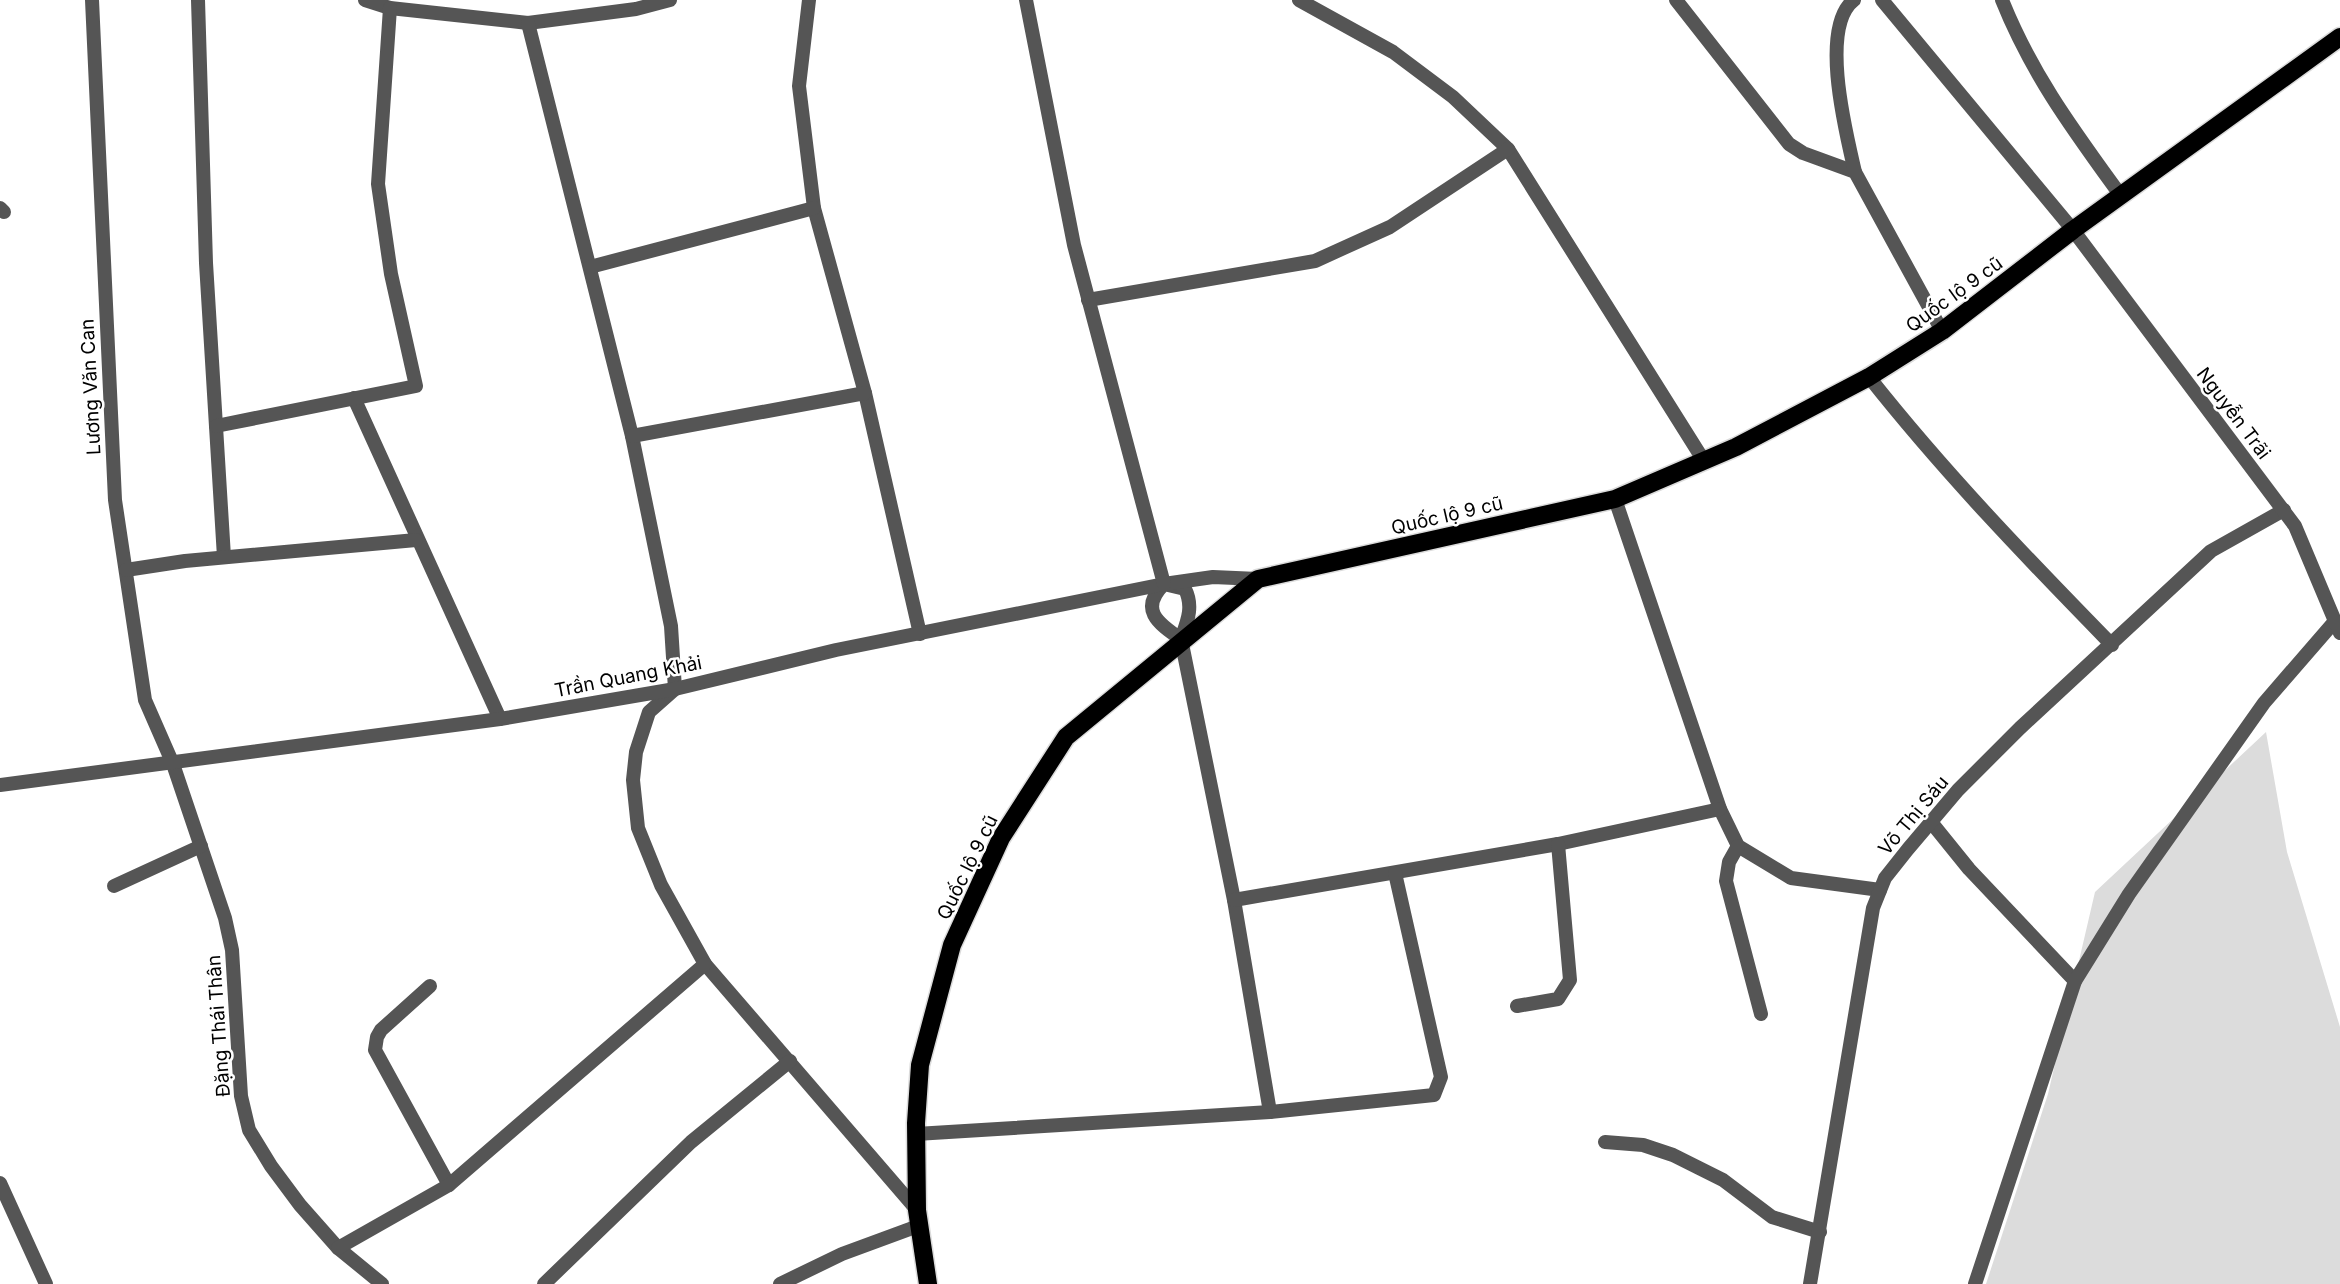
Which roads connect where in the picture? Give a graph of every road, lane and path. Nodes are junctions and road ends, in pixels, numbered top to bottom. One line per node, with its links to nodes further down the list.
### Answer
1 (92, 0): 33 (street, Lương Văn Can)
2 (198, 0): 26 (street)
3 (365, 0): 12 (street)
4 (670, 0): 13 (street)
5 (809, 0): 18 (street)
6 (1026, 0): 21 (street)
7 (1299, 0): 15 (street)
8 (1676, 0): 16 (street)
9 (1854, 0): 16 (street)
10 (1882, 0): 19 (street, Nguyễn Trãi)
11 (2002, 0): 17 (street)
12 (390, 8): 13 (street); 25 (street)
13 (528, 23): 20 (street)
14 (2340, 37): 17 (main road, Quốc lộ 9 cũ)
15 (1508, 149): 21 (street); 28 (street)
16 (1855, 172): 22 (street)
17 (2121, 195): 19 (main road, Quốc lộ 9 cũ)
18 (814, 208): 20 (street); 24 (street)
19 (2073, 230): 22 (main road, Quốc lộ 9 cũ); 30 (street, Nguyễn Trãi)
20 (590, 267): 27 (street)
21 (1088, 300): 35 (street)
22 (1942, 331): 23 (main road, Quốc lộ 9 cũ)
23 (1869, 377): 28 (main road, Quốc lộ 9 cũ); 39 (street)
24 (865, 393): 27 (street); 37 (street)
25 (354, 398): 26 (street); 31 (street)
26 (216, 426): 32 (street)
27 (632, 436): 40 (street)
28 (1704, 461): 29 (main road, Quốc lộ 9 cũ)
29 (1615, 499): 34 (main road, Quốc lộ 9 cũ); 44 (street)
30 (2284, 510): 36 (street, Nguyễn Trãi); 39 (street, Võ Thị Sáu)
31 (416, 540): 32 (street); 41 (street)
32 (224, 557): 33 (street)
33 (126, 570): 42 (street, Lương Văn Can)
34 (1258, 579): 35 (street, Trần Quang Khải); 38 (main road, Quốc lộ 9 cũ)
35 (1164, 584): 37 (street, Trần Quang Khải); 38 (street); 38 (street)
36 (2337, 627): 54 (street)
37 (920, 634): 40 (street, Trần Quang Khải)
38 (1181, 639): 52 (street); 60 (main road, Quốc lộ 9 cũ)
39 (2112, 645): 45 (street, Võ Thị Sáu)
40 (676, 689): 41 (street, Trần Quang Khải); 53 (street)
41 (500, 719): 42 (street, Trần Quang Khải)
42 (173, 764): 43 (street, Trần Quang Khải); 47 (street, Đặng Thái Thân)
43 (0, 785)
44 (1720, 809): 46 (street); 48 (street)
45 (1931, 822): 51 (street, Võ Thị Sáu); 54 (street)
46 (1558, 844): 49 (street); 56 (street)
47 (201, 846): 50 (street); 66 (street, Đặng Thái Thân)
48 (1738, 846): 51 (street); 57 (street)
49 (1395, 873): 52 (street); 59 (street)
50 (114, 886)
51 (1880, 890): 65 (street, Võ Thị Sáu)
52 (1234, 900): 59 (street)
53 (705, 964): 58 (street); 63 (street)
54 (2075, 981): 73 (street)
55 (430, 986): 63 (street)
56 (1517, 1006)
57 (1761, 1014)
58 (790, 1061): 64 (street); 69 (street)
59 (1270, 1112): 60 (street)
60 (916, 1134): 64 (main road, Quốc lộ 9 cũ)
61 (1605, 1142): 65 (street)
62 (0, 1183): 67 (street)
63 (449, 1185): 66 (street)
64 (918, 1218): 70 (street); 71 (main road, Quốc lộ 9 cũ)
65 (1820, 1232): 72 (street, Võ Thị Sáu)
66 (338, 1248): 68 (street, Đặng Thái Thân)
67 (47, 1284)
68 (382, 1284)
69 (544, 1284)
70 (779, 1284)
71 (928, 1284)
72 (1810, 1284)
73 (1975, 1284)

